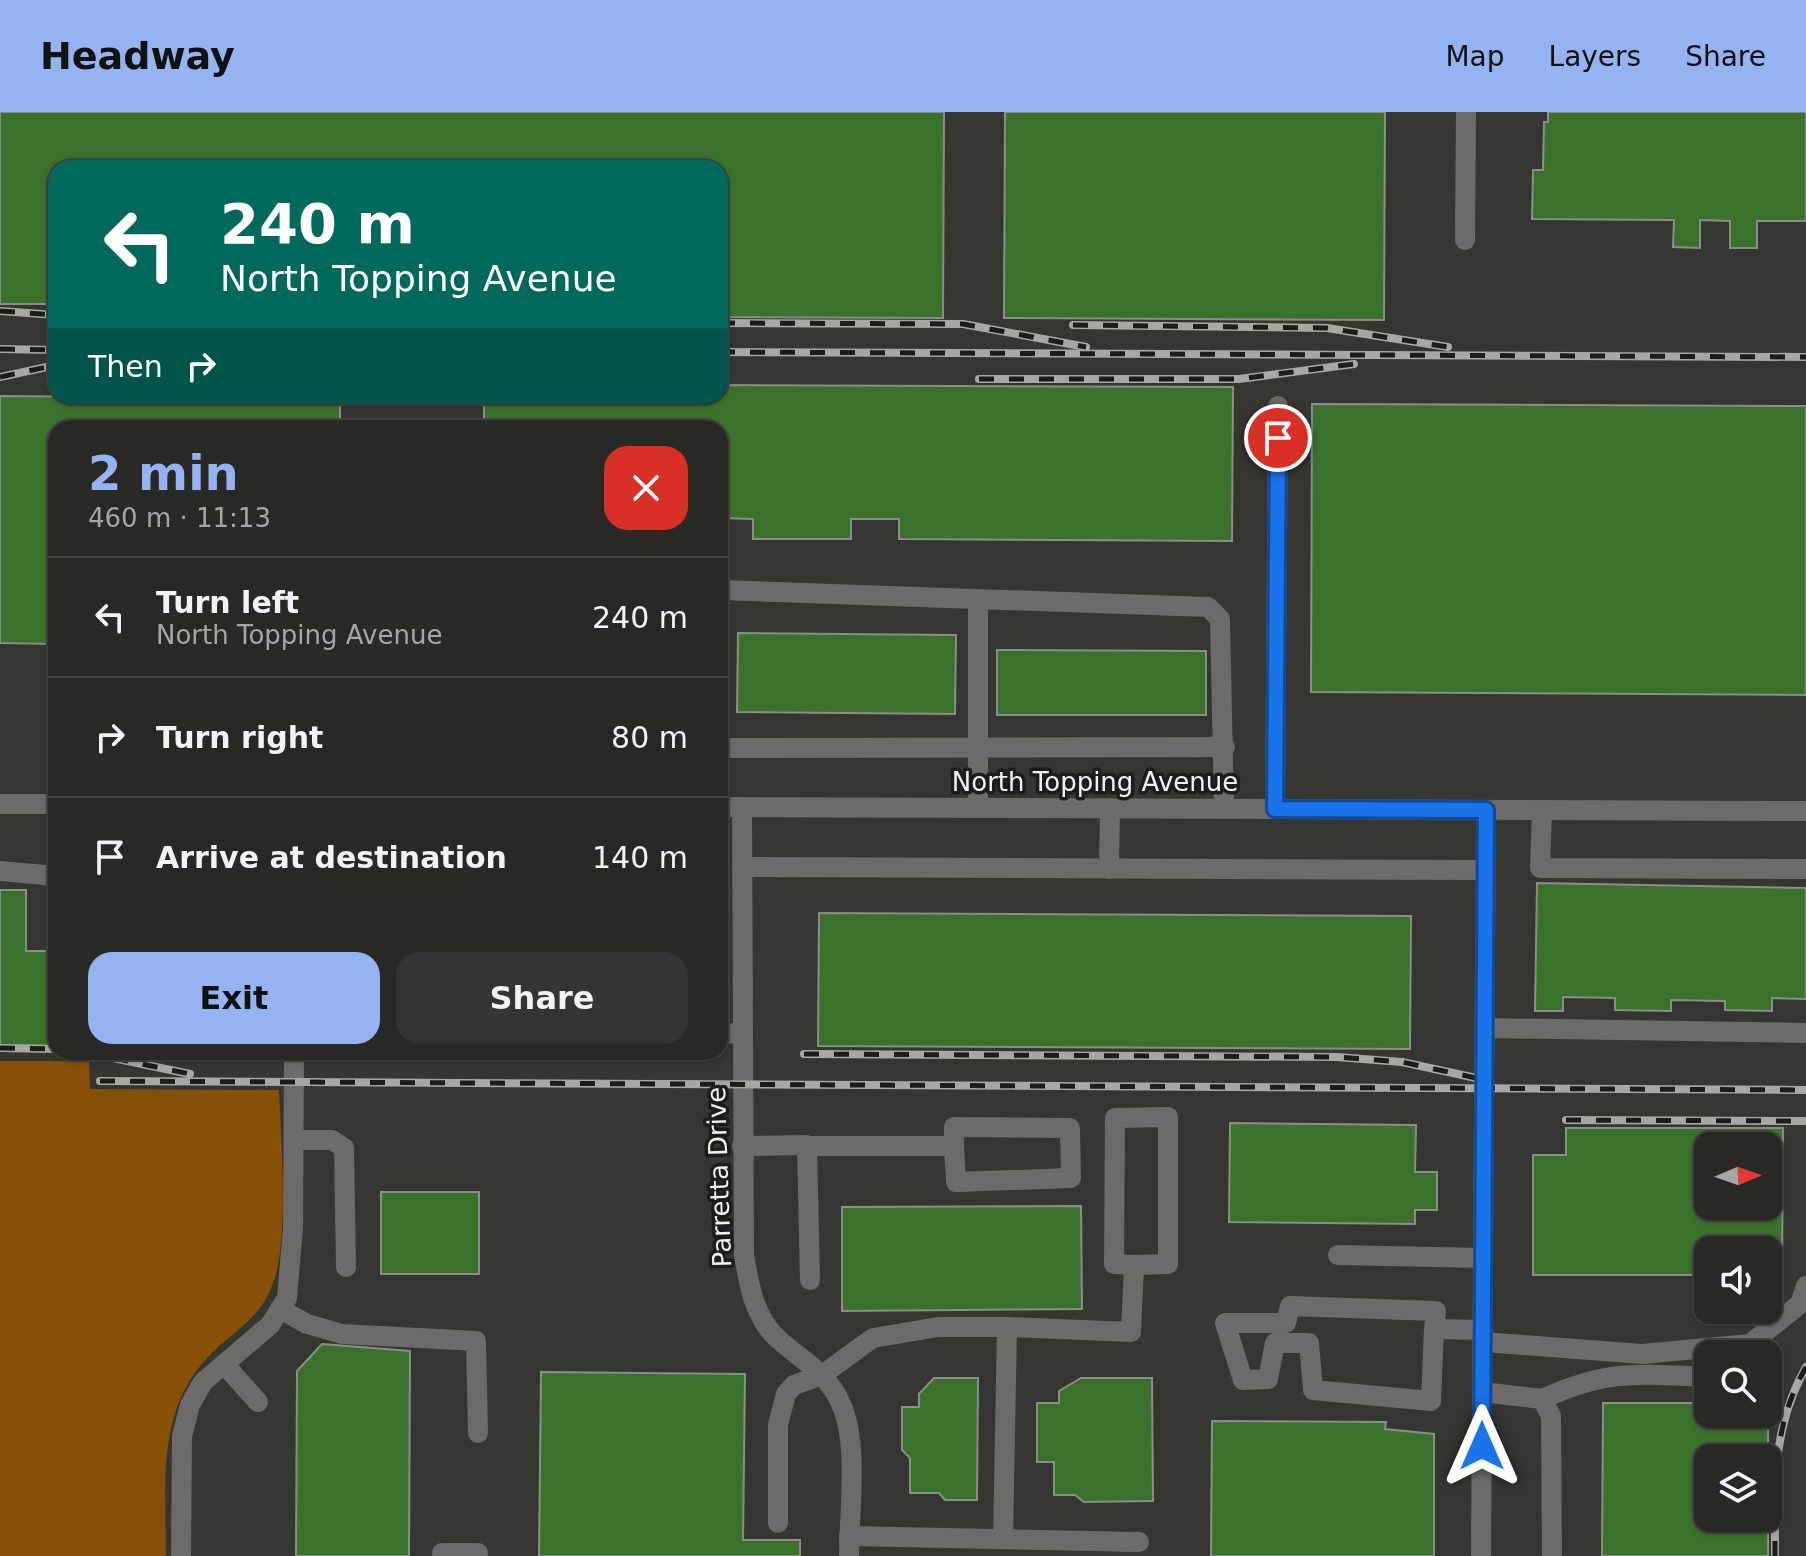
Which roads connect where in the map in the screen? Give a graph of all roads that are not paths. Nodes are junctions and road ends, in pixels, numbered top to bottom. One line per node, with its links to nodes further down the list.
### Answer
1 (1466, 112): 2 (street)
2 (1465, 240)
3 (1278, 406): 16 (street)
4 (728, 590): 5 (street)
5 (978, 599): 6 (street); 7 (street)
6 (980, 745): 7 (street); 8 (street); 13 (street)
7 (1225, 747): 15 (street)
8 (728, 748)
9 (0, 804): 10 (street)
10 (48, 804)
11 (728, 807): 12 (street, North Topping Avenue)
12 (742, 807): 13 (street, North Topping Avenue); 20 (street, Parretta Drive)
13 (978, 807): 14 (street, North Topping Avenue)
14 (1110, 808): 15 (street, North Topping Avenue); 21 (street)
15 (1224, 809): 16 (street, North Topping Avenue)
16 (1275, 809): 17 (street, North Topping Avenue)
17 (1486, 810): 18 (street, North Topping Avenue); 23 (street)
18 (1542, 810): 19 (street, North Topping Avenue); 22 (street)
19 (1806, 811)
20 (742, 867): 21 (street); 27 (street, Parretta Drive)
21 (1109, 869): 23 (street)
22 (1806, 869)
23 (1485, 870): 26 (street)
24 (0, 871): 25 (street)
25 (48, 875)
26 (1485, 1028): 28 (street); 36 (street)
27 (742, 1033): 29 (street); 32 (street, Parretta Drive)
28 (1806, 1033)
29 (728, 1034)
30 (294, 1060): 31 (street)
31 (294, 1140): 38 (street); 41 (street)
32 (742, 1146): 33 (street); 46 (street, Parretta Drive)
33 (807, 1146): 34 (street); 39 (street)
34 (954, 1146): 34 (street)
35 (1338, 1255): 36 (street)
36 (1483, 1258): 44 (street)
37 (1134, 1265): 37 (street); 42 (street)
38 (346, 1267)
39 (810, 1280)
40 (1806, 1286): 44 (street)
41 (280, 1309): 45 (street); 51 (street)
42 (1007, 1327): 46 (street); 53 (street)
43 (1434, 1329): 43 (street); 44 (street)
44 (1483, 1336): 48 (street)
45 (224, 1364): 50 (street); 59 (street)
46 (822, 1375): 52 (street); 55 (street, Parretta Drive)
47 (1694, 1377): 49 (street)
48 (1482, 1392): 49 (street); 60 (street)
49 (1542, 1399): 61 (street)
50 (258, 1402)
51 (478, 1433)
52 (778, 1523)
53 (1003, 1539): 54 (street); 56 (street)
54 (1139, 1542)
55 (849, 1546): 56 (street)
56 (913, 1547)
57 (442, 1553): 58 (street)
58 (478, 1553)
59 (181, 1556)
60 (1481, 1556)
61 (1552, 1556)

